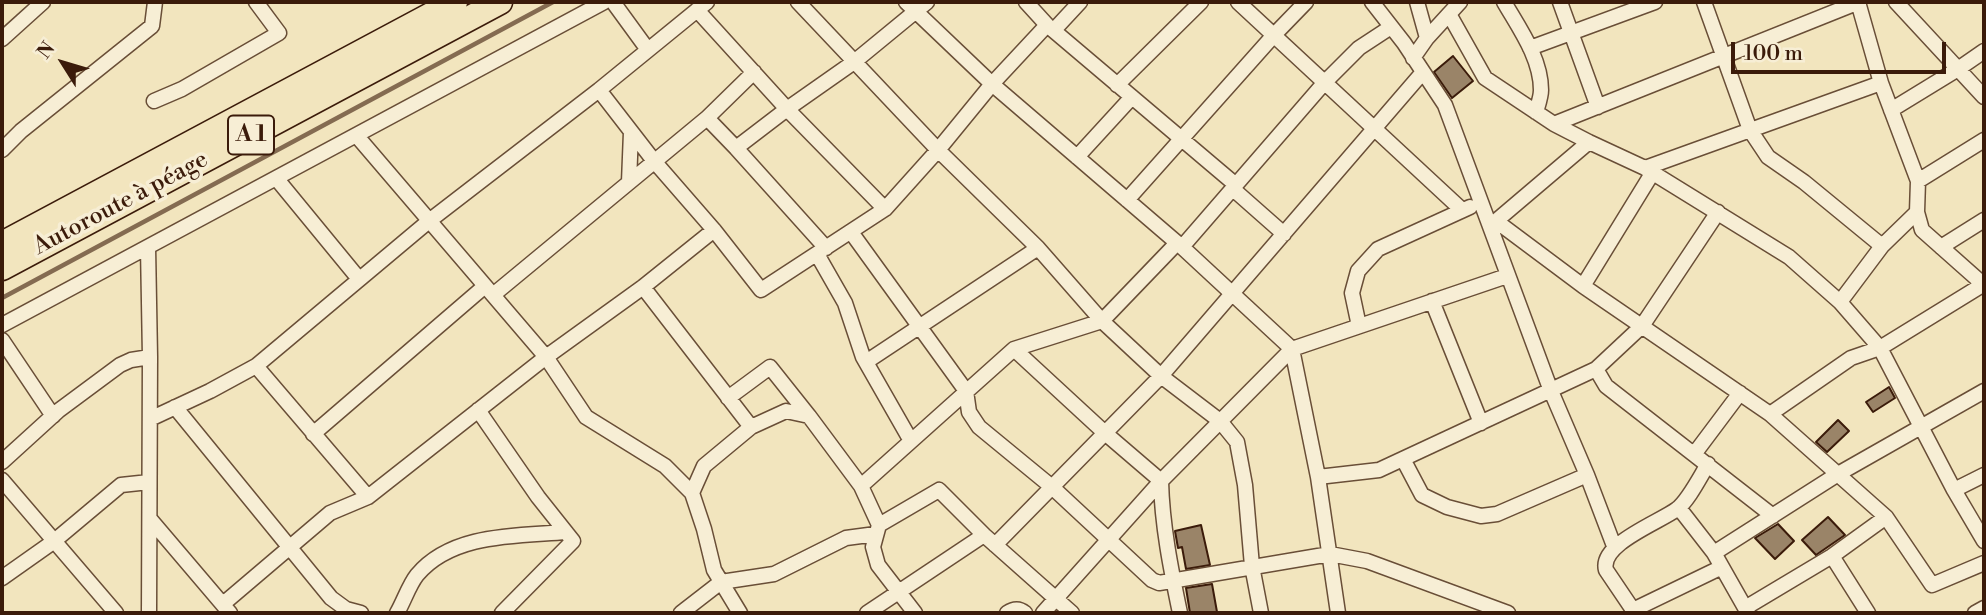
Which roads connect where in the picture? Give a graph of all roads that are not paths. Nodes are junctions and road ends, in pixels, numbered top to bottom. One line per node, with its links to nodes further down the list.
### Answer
1 (43, 2): 32 (street)
2 (155, 2): 64 (street)
3 (256, 2): 49 (street)
4 (455, 2): 85 (highway, A 1)
5 (500, 2): 92 (highway, Autoroute à péage / A 1)
6 (604, 2): 59 (street)
7 (613, 2): 34 (street)
8 (798, 2): 38 (street)
9 (927, 2): 25 (street)
10 (1026, 2): 27 (street)
11 (1080, 2): 27 (street)
12 (1201, 2): 45 (street)
13 (1238, 2): 30 (street)
14 (1306, 2): 30 (street)
15 (1372, 2): 28 (street)
16 (1417, 2): 31 (street)
17 (1460, 2): 26 (street)
18 (1504, 2): 33 (street)
19 (1560, 2): 29 (street)
20 (1655, 2): 29 (street)
21 (1704, 2): 36 (street)
22 (1858, 2): 36 (street); 43 (street)
23 (1896, 2): 39 (street)
24 (702, 6): 34 (street); 40 (street)
25 (911, 7): 38 (street); 44 (street)
26 (1449, 14): 31 (street); 53 (street)
27 (1050, 27): 44 (street); 45 (street)
28 (1391, 27): 37 (street); 42 (street)
29 (1571, 33): 33 (street); 50 (street)
30 (1274, 35): 42 (street); 60 (street)
31 (1427, 38): 37 (street)
32 (2, 39)
33 (1530, 48): 53 (street)
34 (648, 50): 46 (street)
35 (1984, 51): 39 (street)
36 (1724, 56): 50 (street); 57 (street)
37 (1413, 58): 41 (street)
38 (853, 62): 51 (street); 65 (street)
39 (1958, 69): 48 (street); 52 (street)
40 (754, 72): 51 (street); 54 (street)
41 (1423, 72): 56 (street); 74 (street)
42 (1325, 82): 56 (street); 72 (street)
43 (1881, 83): 52 (street); 57 (street)
44 (992, 84): 65 (street); 66 (street)
45 (1117, 85): 47 (street)
46 (599, 90): 58 (street); 80 (street)
47 (1132, 97): 60 (street); 66 (street)
48 (1984, 97)
49 (154, 101)
50 (1598, 107): 55 (street)
51 (787, 109): 63 (street); 75 (street)
52 (1891, 110): 70 (street)
53 (1536, 112): 55 (street)
54 (707, 118): 63 (street); 67 (street)
55 (1554, 124): 62 (street)
56 (1374, 128): 76 (street); 84 (street)
57 (1750, 130): 68 (street); 87 (street)
58 (631, 132): 67 (street); 71 (street)
59 (356, 135): 69 (street); 80 (street)
60 (1181, 139): 72 (street); 73 (street)
61 (1984, 140): 70 (street)
62 (1589, 142): 68 (street); 81 (street)
63 (736, 148): 91 (street)
64 (2, 150)
65 (938, 150): 75 (street); 90 (street)
66 (1077, 157): 73 (street)
67 (654, 161): 71 (street); 82 (street)
68 (1649, 170): 77 (street); 96 (street)
69 (276, 178): 88 (street); 94 (street)
70 (1918, 181): 78 (street)
71 (629, 182): 98 (street)
72 (1234, 187): 84 (street); 86 (street)
73 (1127, 200): 86 (street)
74 (1481, 203): 76 (street); 81 (street)
75 (885, 209): 83 (street)
76 (1462, 210): 105 (street)
77 (1718, 212): 101 (street); 106 (street)
78 (1917, 212): 87 (street); 89 (street)
79 (1984, 220): 89 (street)
80 (429, 221): 94 (street); 98 (street)
81 (1492, 222): 93 (street); 96 (street)
82 (714, 230): 91 (street); 97 (street)
83 (851, 232): 91 (street); 104 (street)
84 (1283, 234): 99 (street)
85 (2, 244)
86 (1180, 245): 99 (street); 102 (street)
87 (1882, 246): 101 (street)
88 (148, 247): 103 (street); 111 (street)
89 (1941, 247): 95 (street)
90 (1038, 248): 102 (street); 104 (street)
91 (822, 251): 113 (street)
92 (2, 268)
93 (1507, 276): 100 (street); 118 (street)
94 (359, 279): 114 (street)
95 (1984, 285): 108 (street)
96 (1583, 286): 106 (street)
97 (643, 287): 112 (street); 121 (street)
98 (489, 291): 112 (street); 133 (street)
99 (1233, 293): 110 (street); 116 (street)
100 (1433, 301): 105 (street); 129 (street)
101 (1840, 302): 108 (street)
102 (1102, 321): 109 (street); 116 (street)
103 (2, 325)
104 (919, 325): 113 (street); 117 (street)
105 (1359, 326): 110 (street)
106 (1643, 326): 115 (street); 120 (street)
107 (2, 340): 125 (street)
108 (1880, 348): 124 (street); 131 (street)
109 (1014, 349): 117 (street); 132 (street)
110 (1292, 349): 128 (street); 142 (street)
111 (150, 356): 125 (street); 127 (street)
112 (546, 357): 123 (street); 149 (street)
113 (866, 362): 134 (street)
114 (256, 366): 122 (street); 133 (street)
115 (1596, 369): 118 (street); 135 (street)
116 (1161, 376): 128 (street); 132 (street)
117 (967, 391): 134 (street); 147 (street)
118 (1550, 391): 129 (street); 140 (street)
119 (1984, 391): 131 (street)
120 (1740, 393): 124 (street); 135 (street)
121 (728, 398): 126 (street); 130 (street)
122 (175, 407): 127 (street); 163 (street)
123 (478, 410): 150 (street); 156 (street)
124 (1770, 414): 139 (street)
125 (53, 416): 137 (street)
126 (809, 416): 130 (street); 146 (street)
127 (150, 419): 145 (street)
128 (1220, 421): 144 (street); 168 (street)
129 (1481, 423): 136 (street)
130 (751, 427): 149 (street)
131 (1920, 427): 139 (street); 148 (street)
132 (1105, 433): 144 (street); 147 (street)
133 (313, 434): 150 (street)
134 (911, 441): 146 (street)
135 (1695, 453): 138 (street)
136 (1404, 459): 140 (street); 142 (street)
137 (2, 462)
138 (1708, 464): 151 (street); 152 (street)
139 (1838, 474): 152 (street); 153 (street)
140 (1587, 475): 162 (street)
141 (1984, 475): 148 (street)
142 (1318, 477): 165 (street)
143 (2, 480): 160 (street)
144 (1161, 481): 158 (street); 171 (street)
145 (149, 482): 154 (street); 160 (street)
146 (861, 486): 155 (street)
147 (1052, 487): 158 (street); 161 (street)
148 (1954, 490): 159 (street)
149 (692, 492): 172 (street)
150 (368, 497): 163 (street)
151 (1679, 508): 162 (street); 164 (street)
152 (1773, 516): 164 (street)
153 (1885, 517): 166 (street); 167 (street)
154 (150, 519): 176 (street); 180 (street)
155 (878, 530): 157 (street); 172 (street); 173 (street)
156 (566, 532): 182 (street); 183 (street)
157 (984, 535): 161 (street); 173 (street)
158 (1109, 538): 171 (street); 174 (street)
159 (1984, 541)
160 (53, 542): 170 (street); 179 (street)
161 (995, 545): 174 (street)
162 (1614, 546): 178 (street)
163 (290, 548): 176 (street); 181 (street)
164 (1714, 553): 169 (street)
165 (1330, 554): 168 (street); 194 (street); 195 (street)
166 (1832, 556): 177 (street); 196 (street)
167 (1984, 563)
168 (1252, 566): 171 (street); 193 (street)
169 (1722, 567): 177 (street); 178 (street)
170 (2, 578)
171 (1174, 581): 192 (street)
172 (721, 582): 184 (street); 185 (street)
173 (899, 592): 186 (street); 187 (street)
174 (1056, 598): 190 (street); 191 (street)
175 (1984, 608): 197 (street)
176 (226, 609)
177 (1747, 611)
178 (1634, 612)
179 (116, 613)
180 (149, 613)
181 (361, 613)
182 (397, 613)
183 (502, 613)
184 (681, 613)
185 (740, 613)
186 (867, 613)
187 (915, 613)
188 (1007, 613): 189 (street)
189 (1025, 613)
190 (1043, 613)
191 (1073, 613)
192 (1180, 613)
193 (1261, 613)
194 (1338, 613)
195 (1508, 613)
196 (1868, 613)
197 (1975, 613)

